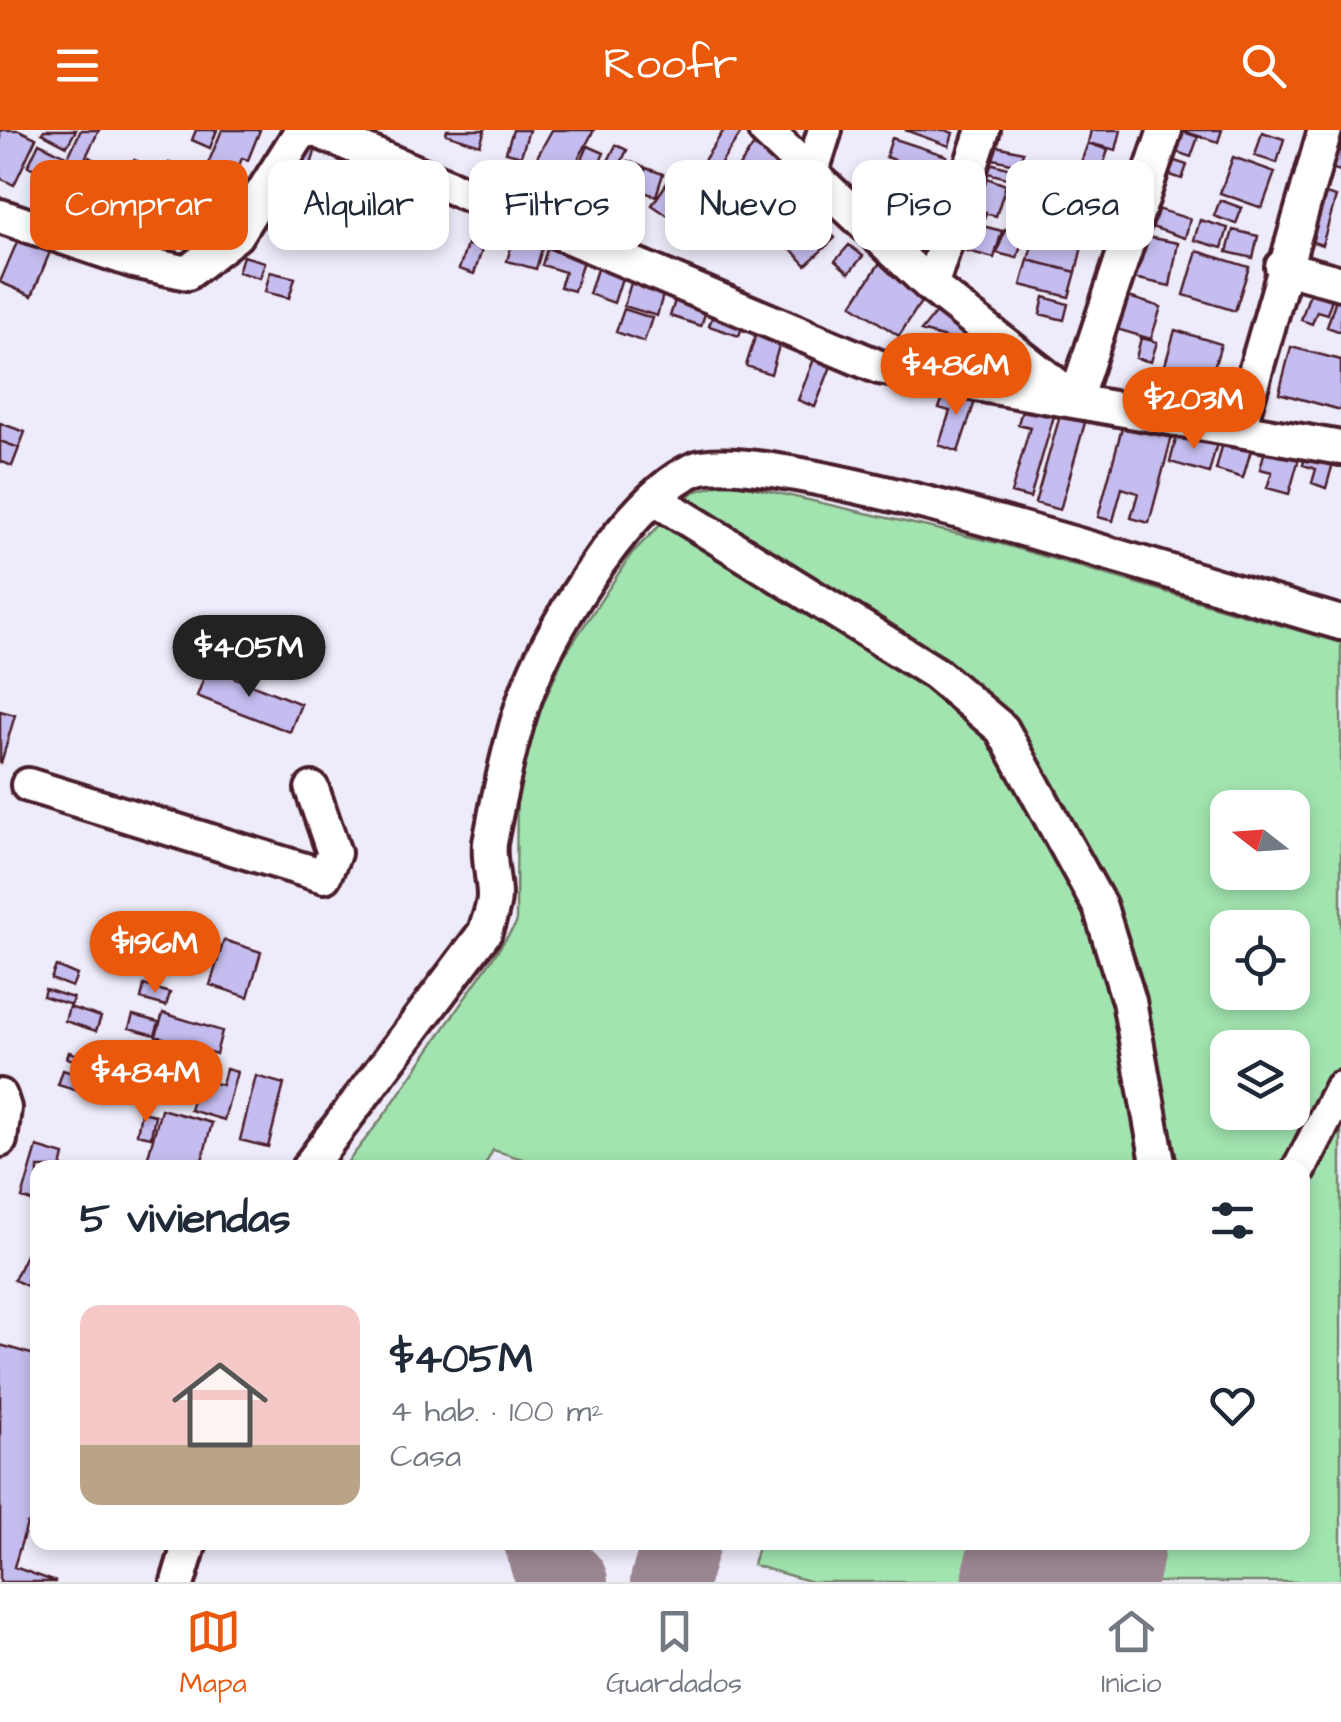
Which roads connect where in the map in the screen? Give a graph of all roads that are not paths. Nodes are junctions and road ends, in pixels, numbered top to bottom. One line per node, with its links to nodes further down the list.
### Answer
1 (302, 130): 13 (street)
2 (315, 130): 9 (street)
3 (764, 130): 10 (street)
4 (825, 130): 11 (street)
5 (983, 130): 16 (street)
6 (1164, 130): 17 (street)
7 (1328, 130): 8 (street); 14 (street)
8 (1341, 133)
9 (362, 140): 17 (street)
10 (799, 160)
11 (815, 160)
12 (832, 190): 16 (street)
13 (0, 216)
14 (1282, 268): 15 (street); 18 (street)
15 (1341, 284)
16 (931, 286): 17 (street)
17 (1076, 400): 18 (street)
18 (1240, 428): 19 (street)
19 (1341, 448)
20 (655, 499): 21 (street); 27 (street); 28 (street)
21 (1341, 624)
22 (28, 784): 23 (street)
23 (312, 789)
24 (1341, 1088): 29 (street)
25 (0, 1096): 26 (street)
26 (0, 1140)
27 (314, 1160)
28 (1157, 1160)
29 (1304, 1160)
30 (188, 1550): 31 (street)
31 (178, 1582)

